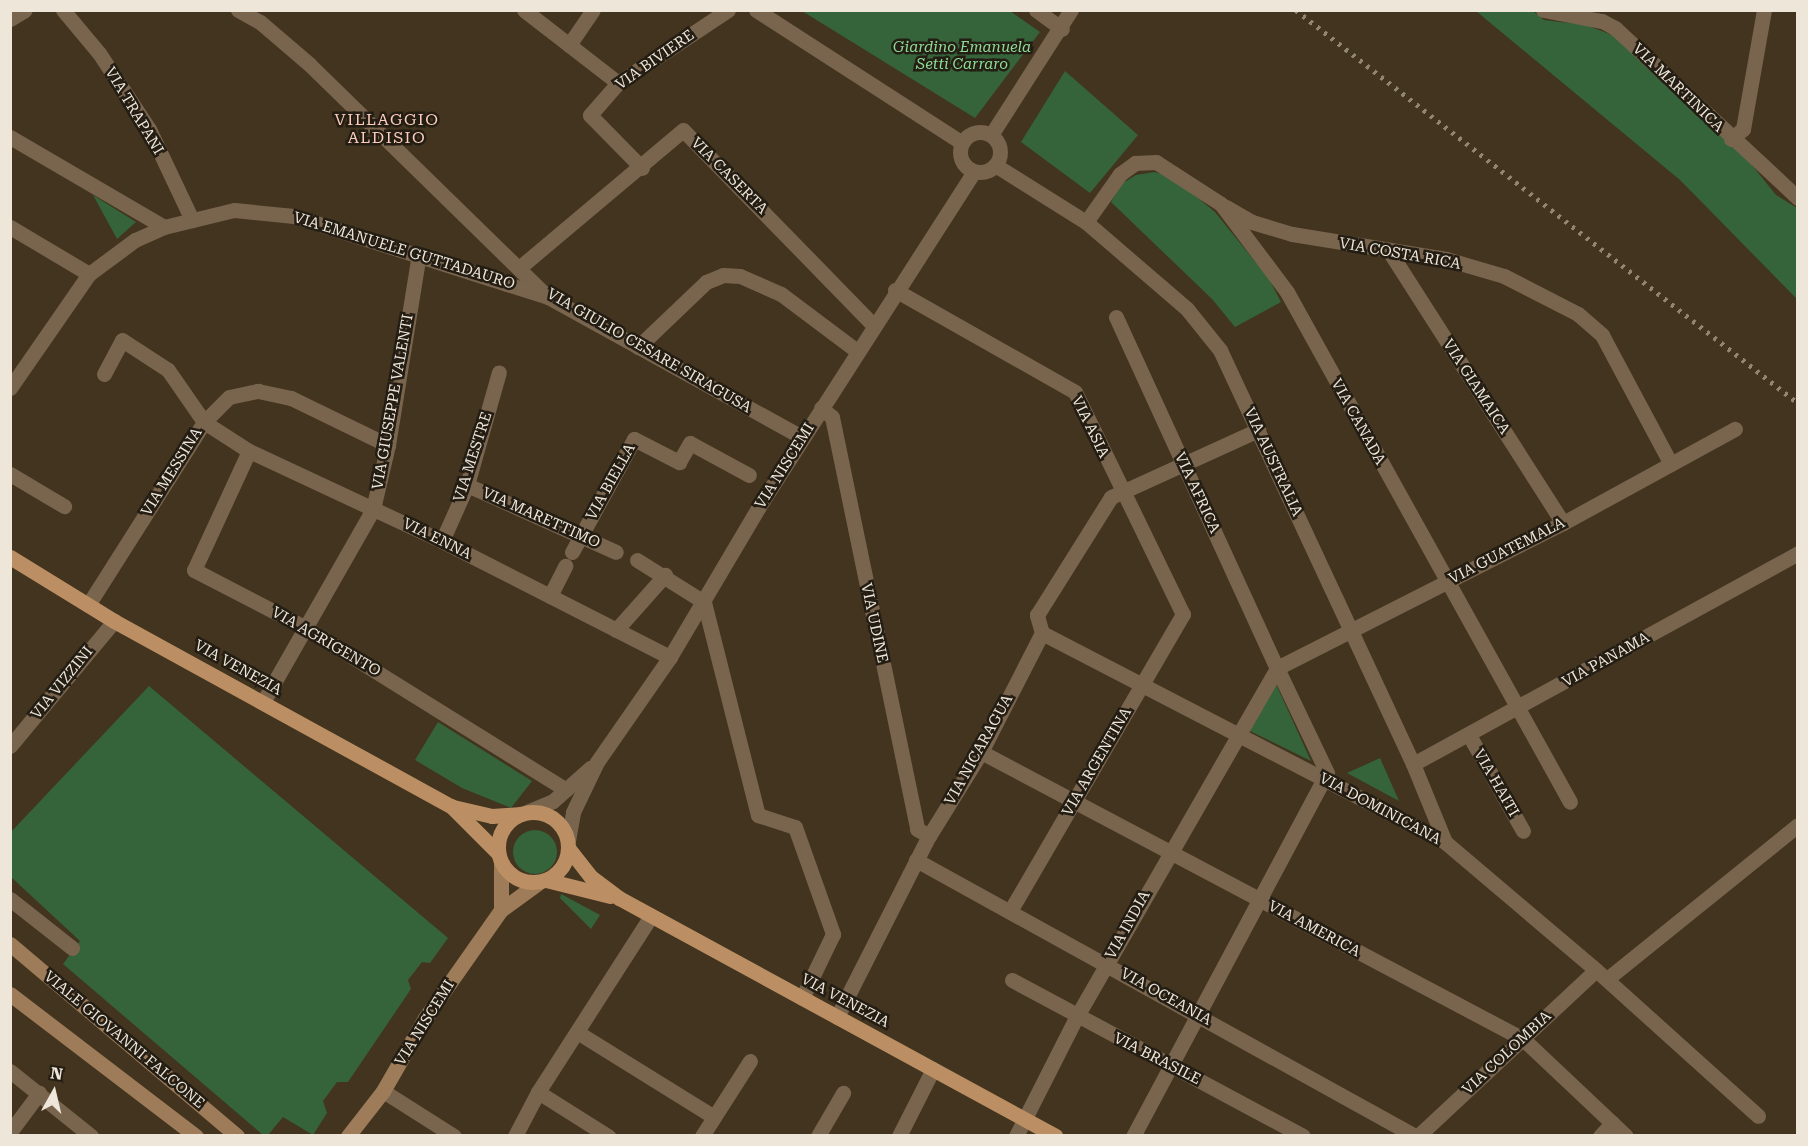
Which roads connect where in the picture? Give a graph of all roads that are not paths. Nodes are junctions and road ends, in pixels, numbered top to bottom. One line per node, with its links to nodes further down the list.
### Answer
1 (25, 10): 12 (street)
2 (63, 10): 25 (street, VIA TRAPANI)
3 (238, 10): 31 (street, VIA GIULIO CESARE SIRAGUSA)
4 (524, 10): 14 (street)
5 (593, 10): 14 (street)
6 (728, 10): 15 (street, VIA BIVIERE)
7 (756, 10): 19 (street)
8 (1036, 10): 13 (street)
9 (1071, 10): 13 (street)
10 (1543, 10): 18 (street, VIA MARTINICA)
11 (1764, 10): 18 (street)
12 (10, 19)
13 (1062, 30): 16 (street)
14 (569, 45): 15 (street)
15 (618, 83): 21 (street, VIA BIVIERE)
16 (991, 135): 19 (street); 20 (street)
17 (10, 137): 28 (street)
18 (1731, 139): 23 (street, VIA MARTINICA)
19 (962, 143): 22 (street)
20 (995, 165): 22 (street); 26 (street, VIA AUSTRALIA)
21 (642, 168): 31 (street, VIA CASERTA); 36 (street, VIA CASERTA)
22 (974, 171): 33 (street, VIA NISCEMI)
23 (1797, 198)
24 (1221, 204): 26 (street, VIA CANADA); 29 (street, VIA COSTA RICA); 65 (street, VIA CANADA)
25 (192, 220): 28 (street, VIA EMANUELE GUTTADAURO); 30 (street, VIA EMANUELE GUTTADAURO)
26 (1086, 222): 45 (street, VIA AUSTRALIA)
27 (10, 227): 32 (street)
28 (164, 227): 32 (street, VIA EMANUELE GUTTADAURO)
29 (1389, 251): 49 (street, VIA COSTA RICA); 57 (street, VIA GIAMAICA)
30 (419, 254): 34 (street, VIA EMANUELE GUTTADAURO); 47 (street, VIA GIUSEPPE VALENTI)
31 (519, 268): 34 (street, VIA GIULIO CESARE SIRAGUSA)
32 (89, 274): 41 (street, VIA EMANUELE GUTTADAURO)
33 (895, 290): 36 (street, VIA NISCEMI); 54 (street, VIA ASIA)
34 (548, 297): 37 (street, VIA GIULIO CESARE SIRAGUSA)
35 (1116, 317): 50 (street, VIA AFRICA)
36 (873, 325): 38 (street, VIA NISCEMI)
37 (638, 346): 38 (street); 46 (street, VIA GIULIO CESARE SIRAGUSA)
38 (857, 351): 42 (street, VIA NISCEMI)
39 (499, 372): 53 (street, VIA MESTRE)
40 (104, 374): 43 (street)
41 (10, 388)
42 (821, 408): 46 (street, VIA NISCEMI); 94 (street, VIA UDINE)
43 (204, 422): 47 (street, VIA MESSINA); 48 (street, VIA ENNA); 68 (street, VIA MESSINA)
44 (1735, 429): 49 (street, VIA GUATEMALA)
45 (1258, 430): 50 (street); 73 (street, VIA AUSTRALIA)
46 (803, 438): 67 (street, VIA NISCEMI)
47 (388, 445): 56 (street, VIA GIUSEPPE VALENTI)
48 (249, 451): 56 (street, VIA ENNA); 71 (street, VIA AGRIGENTO)
49 (1671, 464): 57 (street, VIA GUATEMALA)
50 (1184, 465): 54 (street); 76 (street, VIA AFRICA)
51 (10, 474): 55 (street)
52 (749, 475): 58 (street, VIA BIELLA)
53 (467, 485): 58 (street, VIA MARETTIMO); 59 (street, VIA MESTRE)
54 (1122, 493): 69 (street, VIA ASIA); 74 (street, VIA NICARAGUA)
55 (64, 506)
56 (374, 509): 59 (street, VIA ENNA); 71 (street, VIA GIUSEPPE VALENTI)
57 (1563, 522): 65 (street, VIA GUATEMALA)
58 (581, 537): 60 (street, VIA MARETTIMO); 66 (street, VIA BIELLA)
59 (442, 541): 66 (street, VIA ENNA)
60 (616, 552)
61 (1797, 553): 79 (street, VIA PANAMA)
62 (10, 557): 68 (main road, VIA VENEZIA)
63 (637, 560): 64 (street)
64 (665, 575): 67 (street); 72 (street)
65 (1446, 583): 73 (street, VIA GUATEMALA); 79 (street, VIA CANADA)
66 (550, 596): 72 (street, VIA ENNA)
67 (704, 602): 75 (street, VIA NISCEMI); 113 (street)
68 (88, 605): 70 (main road, VIA VENEZIA)
69 (1183, 614): 77 (street, VIA ARGENTINA)
70 (114, 621): 78 (main road, VIA VENEZIA); 82 (street, VIA VIZZINI)
71 (306, 628): 78 (street, VIA GIUSEPPE VALENTI); 87 (street, VIA AGRIGENTO)
72 (616, 630): 75 (street, VIA ENNA)
73 (1351, 632): 76 (street, VIA GUATEMALA); 85 (street, VIA AUSTRALIA)
74 (1042, 633): 77 (street, VIA DOMINICANA); 83 (street, VIA NICARAGUA)
75 (670, 657): 84 (street, VIA NISCEMI)
76 (1276, 668): 80 (street, VIA INDIA); 86 (street, VIA AFRICA)
77 (1142, 685): 80 (street, VIA DOMINICANA); 88 (street, VIA ARGENTINA)
78 (263, 702): 90 (main road, VIA VENEZIA)
79 (1518, 709): 81 (street, VIA PANAMA); 89 (street, VIA CANADA)
80 (1236, 734): 86 (street, VIA DOMINICANA); 97 (street, VIA INDIA)
81 (1469, 735): 85 (street, VIA PANAMA); 93 (street, VIA HAITI)
82 (10, 746)
83 (981, 752): 88 (street, VIA AMERICA); 94 (street, VIA NICARAGUA)
84 (597, 762): 87 (street); 96 (street)
85 (1413, 764): 95 (street, VIA AUSTRALIA)
86 (1325, 780): 95 (street, VIA DOMINICANA); 103 (street)
87 (566, 790): 91 (street)
88 (1074, 800): 97 (street, VIA AMERICA); 105 (street, VIA ARGENTINA)
89 (1570, 802)
90 (451, 806): 91 (main road); 98 (main road)
91 (524, 813): 96 (main road); 98 (main road)
92 (1797, 825): 110 (street, VIA COLOMBIA)
93 (1523, 831)
94 (929, 836): 99 (street, VIA NICARAGUA)
95 (1445, 842): 110 (street, VIA DOMINICANA)
96 (569, 845): 100 (main road); 101 (main road)
97 (1170, 851): 103 (street, VIA AMERICA); 109 (street, VIA INDIA)
98 (500, 858): 100 (main road); 104 (street)
99 (916, 860): 105 (street, VIA OCEANIA); 116 (street, VIA NICARAGUA)
100 (542, 882): 101 (main road); 104 (street, VIA NISCEMI)
101 (618, 898): 106 (main road, VIA VENEZIA)
102 (10, 899): 108 (street)
103 (1259, 900): 115 (street); 118 (street, VIA AMERICA)
104 (501, 910): 123 (street, VIA NISCEMI)
105 (1010, 911): 109 (street, VIA OCEANIA)
106 (651, 916): 113 (main road, VIA VENEZIA); 117 (street)
107 (10, 944): 134 (street, VIALE GIOVANNI FALCONE)
108 (72, 948)
109 (1106, 964): 114 (street, VIA INDIA); 115 (street, VIA OCEANIA)
110 (1601, 975): 118 (street, VIA COLOMBIA); 127 (street, VIA DOMINICANA)
111 (1012, 980): 114 (street, VIA BRASILE)
112 (10, 994): 133 (street, VIALE GIOVANNI FALCONE)
113 (802, 998): 116 (main road, VIA VENEZIA)
114 (1077, 1016): 120 (street, VIA BRASILE); 129 (street, VIA INDIA)
115 (1200, 1016): 120 (street); 146 (street, VIA OCEANIA)
116 (837, 1017): 121 (main road, VIA VENEZIA)
117 (577, 1032): 124 (street); 128 (street)
118 (1523, 1039): 130 (street, VIA AMERICA); 146 (street, VIA COLOMBIA)
119 (750, 1061): 128 (street)
120 (1172, 1066): 144 (street); 145 (street, VIA BRASILE)
121 (933, 1069): 129 (main road, VIA VENEZIA); 141 (street)
122 (10, 1071): 125 (street)
123 (383, 1091): 135 (street, VIA NISCEMI); 136 (street)
124 (538, 1092): 137 (street); 138 (street)
125 (39, 1093): 131 (street); 132 (street)
126 (843, 1093): 140 (street)
127 (1758, 1116)
128 (714, 1117): 139 (street)
129 (1025, 1119): 142 (street, VIA INDIA); 143 (main road, VIA VENEZIA)
130 (1612, 1123): 147 (street); 148 (street, VIA AMERICA)
131 (10, 1132)
132 (84, 1133)
133 (196, 1136)
134 (237, 1136)
135 (348, 1136)
136 (454, 1136)
137 (516, 1136)
138 (608, 1136)
139 (702, 1136)
140 (818, 1136)
141 (899, 1136)
142 (1016, 1136)
143 (1055, 1136)
144 (1133, 1136)
145 (1303, 1136)
146 (1416, 1136)
147 (1600, 1136)
148 (1626, 1136)

